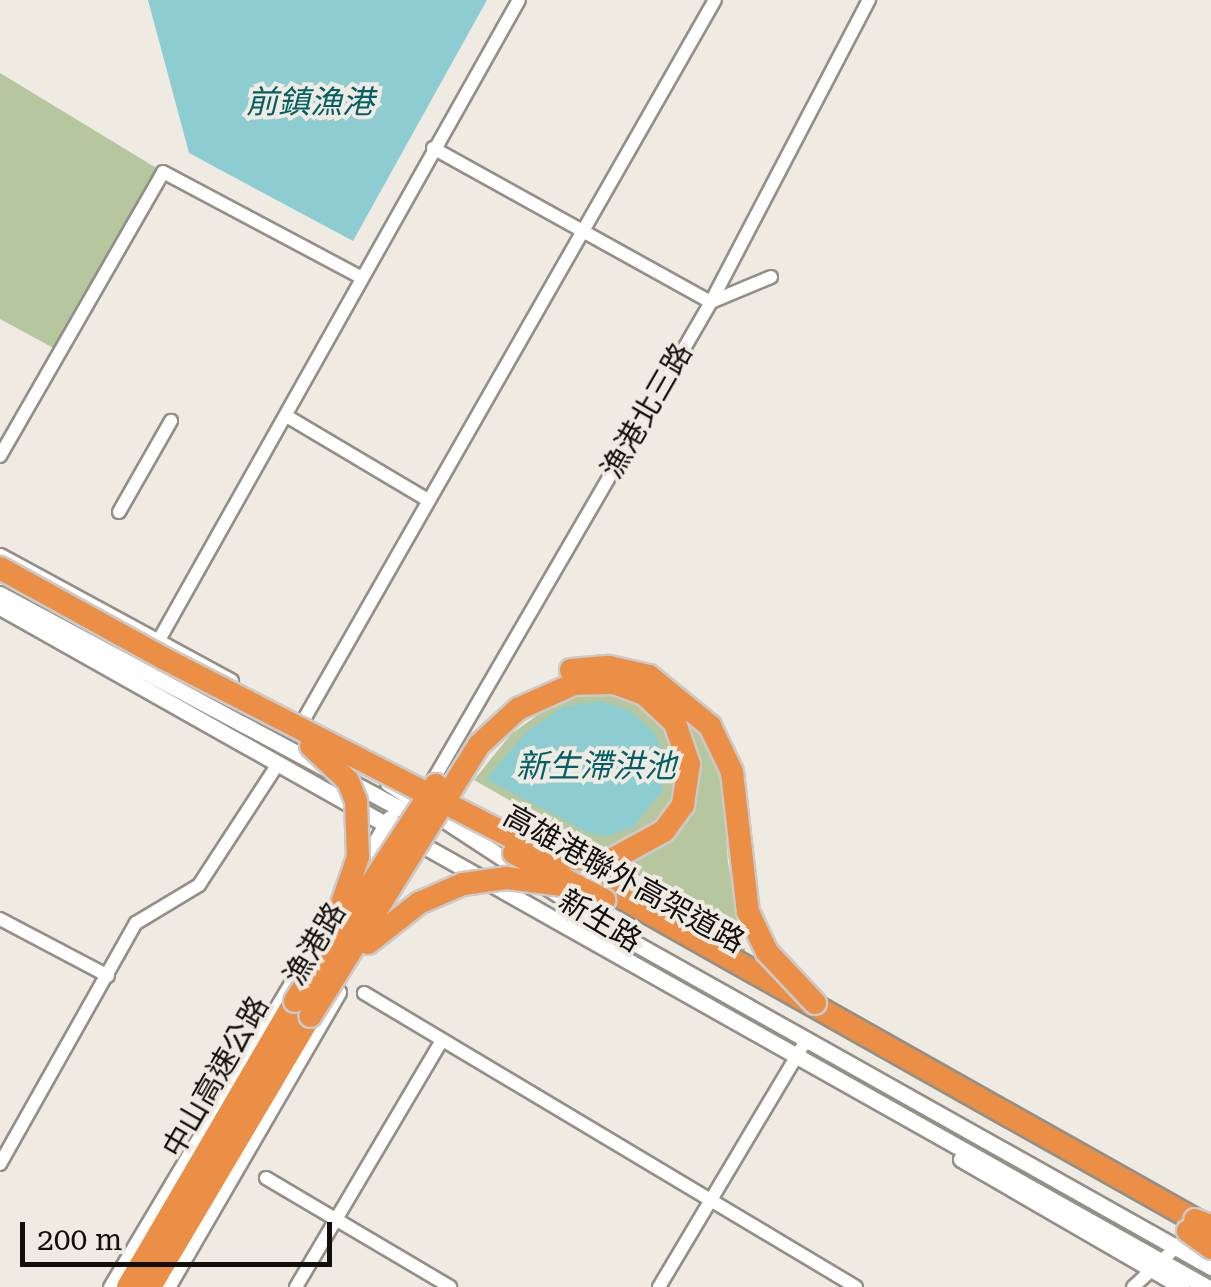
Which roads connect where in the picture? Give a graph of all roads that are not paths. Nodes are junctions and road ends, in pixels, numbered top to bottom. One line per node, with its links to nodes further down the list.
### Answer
1 (519, 0): 4 (street)
2 (714, 0): 5 (street)
3 (869, 0): 8 (street, 漁港北三路)
4 (433, 148): 5 (street); 6 (street)
5 (584, 229): 8 (street); 12 (street)
6 (359, 276): 9 (street); 11 (street)
7 (770, 277): 8 (street)
8 (710, 302): 24 (street, 漁港北三路)
9 (288, 417): 12 (street); 20 (street)
10 (171, 421): 13 (street)
11 (1, 453)
12 (426, 499): 22 (street)
13 (119, 512)
14 (0, 556): 20 (street, 新生路)
15 (0, 568): 27 (highway, 高雄港聯外高架道路, bridge)
16 (0, 580): 22 (highway, 高雄港聯外高架道路)
17 (0, 594): 21 (street, 新生路)
18 (0, 607): 21 (street, 新生路)
19 (0, 615): 21 (street, 新生路)
20 (159, 641): 21 (street); 22 (street, 新生路)
21 (136, 680): 23 (street, 新生路); 25 (street, 新生路)
22 (305, 732): 24 (street, 新生路); 29 (highway, 高雄港聯外高架道路, bridge); 34 (highway, bridge)
23 (277, 766): 25 (street, 新生路); 31 (street)
24 (416, 810): 25 (street, 新生路); 26 (street, 新生路)
25 (389, 820): 28 (street, 新生路); 45 (street, 漁港路)
26 (436, 824): 28 (street, 漁港路); 36 (street, 新生路)
27 (534, 848): 33 (highway, 高雄港聯外高架道路, bridge); 34 (highway, bridge)
28 (420, 849): 36 (street, 新生路); 48 (street, 漁港路)
29 (604, 900): 34 (highway, bridge); 41 (highway, 高雄港聯外高架道路)
30 (0, 919): 31 (street)
31 (108, 976): 37 (street)
32 (364, 993): 35 (street)
33 (815, 1003): 34 (highway, bridge); 41 (highway, 高雄港聯外高架道路)
34 (303, 1008): 46 (highway, 中山高速公路); 47 (highway, 中山高速公路)
35 (442, 1040): 39 (street); 40 (street)
36 (800, 1051): 39 (street); 41 (street, 新生路)
37 (0, 1164)
38 (266, 1178): 40 (street)
39 (711, 1200): 51 (street); 52 (street)
40 (336, 1220): 49 (street); 50 (street)
41 (1186, 1240): 42 (highway, bridge); 43 (street, 新生路); 44 (street, 新生路); 53 (street); 54 (street, 新生路); 55 (street, 新生路)
42 (1211, 1246)
43 (1211, 1268)
44 (1211, 1278)
45 (110, 1287)
46 (128, 1287)
47 (150, 1287)
48 (167, 1287)
49 (296, 1287)
50 (450, 1287)
51 (659, 1287)
52 (856, 1287)
53 (1133, 1287)
54 (1182, 1287)
55 (1207, 1287)

